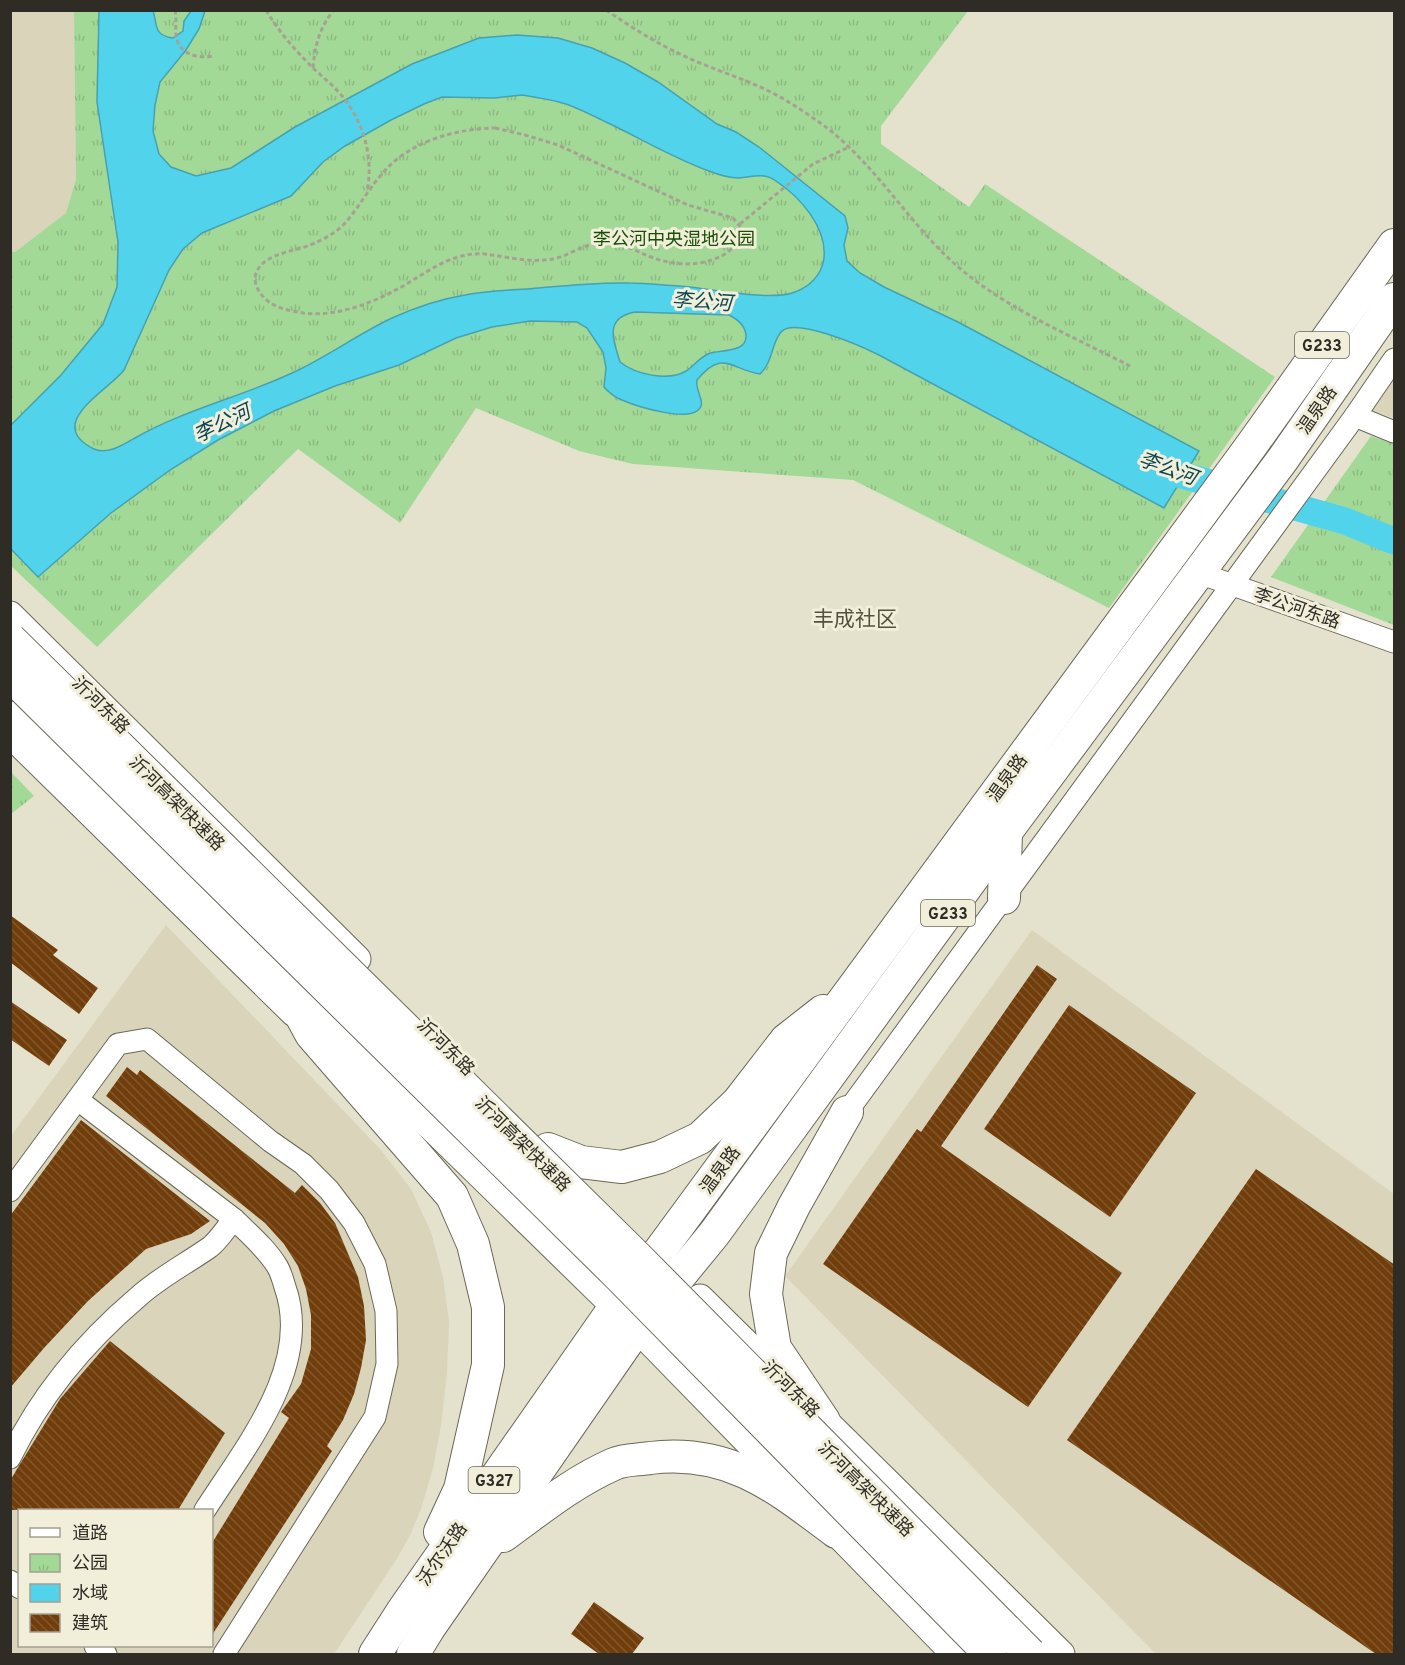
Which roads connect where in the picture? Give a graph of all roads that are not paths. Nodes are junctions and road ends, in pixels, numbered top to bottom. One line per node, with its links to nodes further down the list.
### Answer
1 (1395, 245): 17 (highway, 温泉路 / G233)
2 (1395, 299): 3 (highway, 温泉路 / G233)
3 (1383, 326): 7 (highway, 温泉路 / G233)
4 (1395, 359): 5 (street)
5 (1355, 416): 6 (street); 8 (street)
6 (1395, 432)
7 (1199, 573): 8 (street, 李公河东路); 14 (highway, 温泉路 / G233)
8 (1231, 584): 10 (street, 李公河东路); 15 (street)
9 (16, 629): 23 (main road, 沂河东路); 44 (highway, 沂河高架快速路, bridge)
10 (1395, 642)
11 (10, 675): 43 (highway, 沂河高架快速路, bridge)
12 (10, 715): 16 (main road)
13 (10, 738): 18 (street)
14 (1006, 832): 15 (highway); 28 (highway, 温泉路 / G233)
15 (1004, 898): 21 (street)
16 (283, 982): 18 (highway); 25 (main road)
17 (853, 989): 20 (highway); 24 (highway, 温泉路 / G233)
18 (311, 1034): 22 (highway)
19 (78, 1100): 26 (street); 27 (street); 39 (street)
20 (738, 1102): 23 (highway); 24 (highway)
21 (847, 1112): 28 (highway); 33 (highway)
22 (400, 1135): 25 (main road); 38 (highway)
23 (548, 1149): 29 (main road, 沂河东路)
24 (724, 1163): 29 (highway, 温泉路 / G233)
25 (485, 1180): 31 (main road)
26 (10, 1191)
27 (234, 1219): 34 (street); 35 (street)
28 (714, 1234): 30 (highway, 温泉路 / G233)
29 (656, 1256): 30 (main road, 沂河东路); 31 (highway, 温泉路 / G233)
30 (679, 1278): 32 (highway, 温泉路 / G233); 33 (main road, 沂河东路)
31 (615, 1307): 32 (main road); 38 (highway, 沃尔沃路 / G327)
32 (637, 1329): 36 (main road); 37 (highway, 沃尔沃路 / G327)
33 (824, 1421): 45 (main road, 沂河东路)
34 (10, 1458)
35 (206, 1509)
36 (836, 1532): 37 (highway); 42 (main road)
37 (483, 1551): 41 (highway, 沃尔沃路 / G327)
38 (404, 1609): 40 (highway, 沃尔沃路 / G327)
39 (224, 1654)
40 (375, 1654)
41 (413, 1654)
42 (955, 1654)
43 (990, 1654)
44 (1030, 1654)
45 (1061, 1654)

